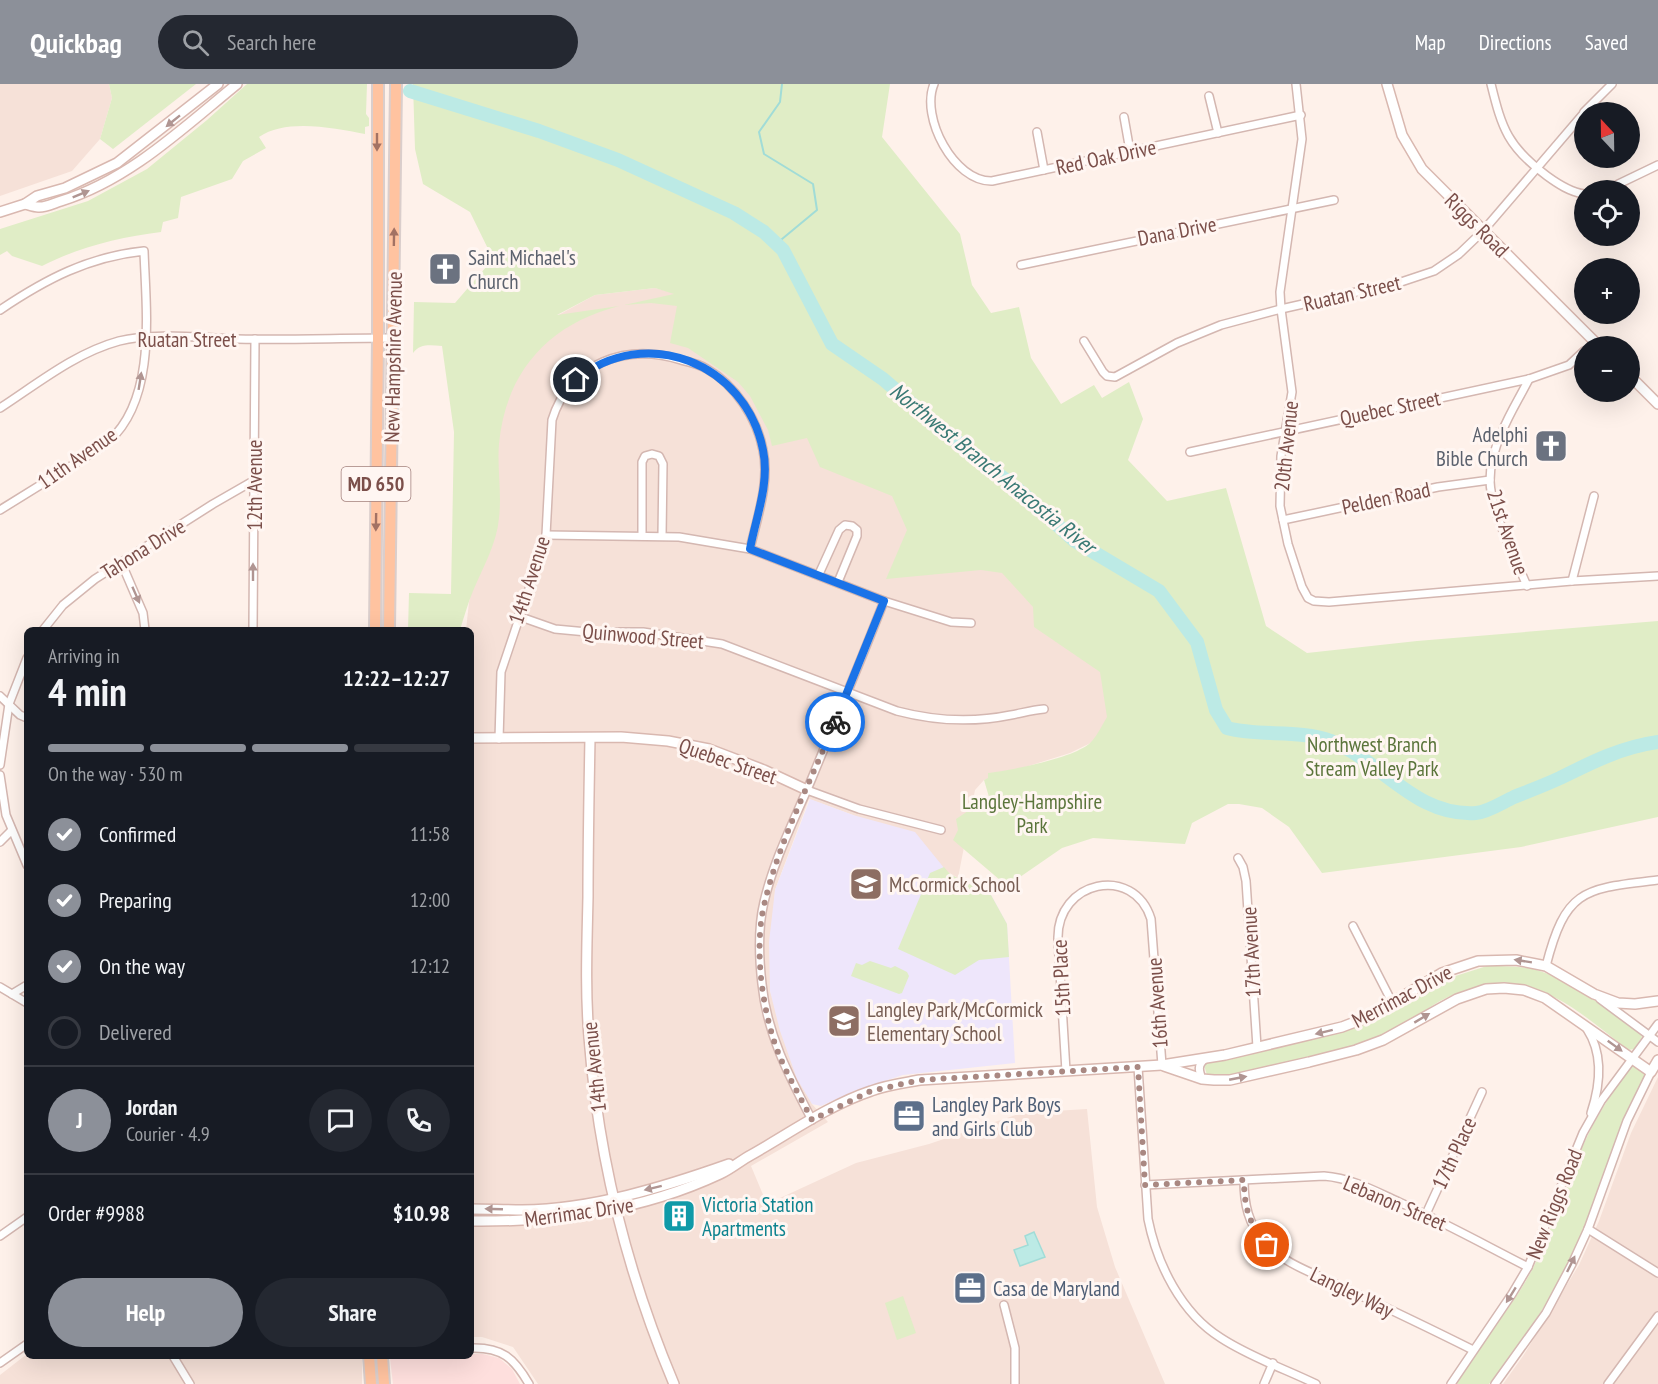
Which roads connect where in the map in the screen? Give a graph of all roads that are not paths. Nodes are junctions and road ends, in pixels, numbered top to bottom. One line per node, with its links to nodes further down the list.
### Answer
1 (218, 84): 24 (street, one-way to 24)
2 (237, 84): 24 (street, one-way to 2)
3 (378, 84): 33 (main road, New Hampshire Avenue / MD 650, one-way to 33)
4 (396, 84): 34 (main road, New Hampshire Avenue / MD 650, one-way to 4)
5 (934, 84): 20 (street, Red Oak Drive)
6 (1296, 84): 12 (street, 20th Avenue)
7 (1387, 84): 27 (street, Riggs Road)
8 (1491, 84): 19 (street)
9 (1612, 84): 11 (street, Ruatan Street)
10 (1209, 96): 16 (street)
11 (1593, 102)
12 (1301, 115): 16 (street, Red Oak Drive); 25 (street, 20th Avenue)
13 (1124, 117): 17 (street)
14 (1574, 124): 19 (street, Ruatan Street)
15 (1037, 132): 20 (street)
16 (1218, 133): 17 (street, Red Oak Drive)
17 (1130, 151): 20 (street, Red Oak Drive)
18 (1658, 165): 21 (street)
19 (1536, 168): 22 (street); 27 (street, Ruatan Street)
20 (1044, 170)
21 (1627, 180)
22 (1574, 190)
23 (1334, 200): 25 (street, Dana Drive)
24 (25, 204): 26 (street)
25 (1292, 210): 28 (street, Dana Drive); 29 (street, 20th Avenue)
26 (0, 212)
27 (1483, 231): 29 (street, Ruatan Street); 31 (street, Riggs Road)
28 (1021, 265)
29 (1281, 309): 36 (street, Ruatan Street); 42 (street, 20th Avenue)
30 (0, 310): 32 (street, 11th Avenue)
31 (1585, 336)
32 (145, 337): 35 (street, Ruatan Street); 41 (street, Ruatan Street); 47 (street, 11th Avenue, one-way to 32)
33 (378, 338): 34 (street, Ruatan Street); 35 (street, Ruatan Street); 65 (main road, New Hampshire Avenue / MD 650, one-way to 65)
34 (393, 338): 66 (main road, New Hampshire Avenue / MD 650)
35 (255, 339): 45 (street, 12th Avenue)
36 (1084, 341)
37 (1574, 360): 38 (street, Quebec Street)
38 (1529, 379): 42 (street, Quebec Street); 44 (street, 21st Avenue)
39 (1640, 386): 40 (street)
40 (1658, 404)
41 (0, 408)
42 (1285, 431): 43 (street, Quebec Street); 48 (street, 20th Avenue)
43 (1190, 452)
44 (1490, 480): 48 (street, Pelden Road); 58 (street, 21st Avenue)
45 (253, 481): 53 (street, Tahona Drive); 64 (street, 12th Avenue, one-way to 45)
46 (1594, 496): 56 (street)
47 (0, 510)
48 (1283, 520): 58 (street, 20th Avenue)
49 (546, 535): 50 (street); 52 (street, 14th Avenue); 60 (street, 14th Avenue)
50 (642, 536): 51 (street); 51 (street)
51 (662, 536): 52 (street)
52 (750, 549): 54 (street)
53 (121, 562): 62 (street, Tahona Drive); 63 (street, one-way to 63)
54 (819, 574): 57 (street); 57 (street)
55 (1658, 576): 56 (street, 20th Avenue)
56 (1572, 581): 58 (street, 20th Avenue)
57 (838, 582): 59 (street)
58 (1527, 585)
59 (884, 601): 61 (street); 68 (street)
60 (519, 616): 68 (street, Quinwood Street); 75 (street, 14th Avenue)
61 (971, 623)
62 (45, 627)
63 (145, 627)
64 (253, 627)
65 (375, 627)
66 (389, 627)
67 (24, 666): 70 (street)
68 (847, 692): 71 (street, Quinwood Street); 78 (street)
69 (0, 696): 70 (street)
70 (9, 704): 72 (street); 76 (street)
71 (1044, 709)
72 (24, 717)
73 (474, 738): 75 (street, Quebec Street)
74 (590, 738): 75 (street, Quebec Street); 78 (street, Quebec Street); 114 (street, 14th Avenue)
75 (499, 739)
76 (0, 765)
77 (0, 776): 80 (street)
78 (807, 790): 79 (street, Quebec Street); 109 (street)
79 (941, 830)
80 (11, 831): 81 (street); 82 (street)
81 (0, 842)
82 (24, 857)
83 (1238, 858): 99 (street, 17th Avenue)
84 (1658, 880): 87 (street)
85 (1353, 926): 94 (street)
86 (1153, 940): 103 (street, 16th Avenue); 105 (street, 15th Place)
87 (1546, 966): 91 (street, Merrimac Drive); 94 (street, Merrimac Drive, one-way to 94)
88 (0, 987): 90 (street)
89 (24, 987): 90 (street)
90 (12, 994): 92 (street)
91 (1594, 994): 93 (street); 97 (street, Merrimac Drive)
92 (24, 1001)
93 (1658, 1001)
94 (1392, 1002): 99 (street, Merrimac Drive, one-way to 99)
95 (1579, 1020): 101 (street, Merrimac Drive, one-way to 101); 107 (street, Merrimac Drive, one-way to 95); 110 (street)
96 (1658, 1024): 97 (street, New Riggs Road)
97 (1649, 1035): 98 (street, Merrimac Drive); 101 (street, New Riggs Road)
98 (1658, 1042)
99 (1257, 1047): 100 (street, Merrimac Drive)
100 (1207, 1057): 103 (street, Merrimac Drive); 107 (street)
101 (1631, 1058): 106 (street, Merrimac Drive); 110 (street, New Riggs Road)
102 (1658, 1060): 106 (street, New Riggs Road)
103 (1162, 1065): 104 (street, Merrimac Drive); 107 (street, Merrimac Drive)
104 (1138, 1067): 105 (street, Merrimac Drive); 113 (street)
105 (1066, 1071): 109 (street, Merrimac Drive)
106 (1651, 1072): 120 (street, New Riggs Road)
107 (1202, 1079)
108 (1482, 1092): 117 (street, 17th Place)
109 (812, 1120): 111 (street, Merrimac Drive)
110 (1583, 1133): 122 (street, New Riggs Road)
111 (748, 1157): 114 (street, Merrimac Drive, one-way to 114); 116 (street, Merrimac Drive)
112 (1244, 1180): 113 (street, Lebanon Street); 117 (street, Lebanon Street); 128 (street, Langley Way)
113 (1145, 1185): 132 (street)
114 (614, 1198): 115 (street, Merrimac Drive, one-way to 115); 116 (street, 14th Avenue)
115 (474, 1209)
116 (617, 1210): 119 (street, Merrimac Drive); 138 (street, 14th Avenue)
117 (1426, 1214): 122 (street, Lebanon Street)
118 (24, 1219): 121 (street)
119 (474, 1221)
120 (1588, 1229): 123 (street); 143 (street, New Riggs Road, one-way to 120)
121 (0, 1236)
122 (1528, 1267): 128 (street, New Riggs Road, one-way to 128)
123 (1658, 1273)
124 (1004, 1305): 139 (street)
125 (1658, 1316): 144 (street)
126 (24, 1346): 133 (street)
127 (474, 1348): 137 (street)
128 (1473, 1350): 142 (street, New Riggs Road)
129 (175, 1359): 134 (street)
130 (369, 1359): 135 (main road)
131 (382, 1359): 136 (main road)
132 (1273, 1363): 140 (street); 141 (street)
133 (0, 1364)
134 (190, 1384)
135 (371, 1384)
136 (384, 1384)
137 (529, 1384)
138 (675, 1384)
139 (1015, 1384)
140 (1264, 1384)
141 (1316, 1384)
142 (1451, 1384)
143 (1495, 1384)
144 (1608, 1384)

